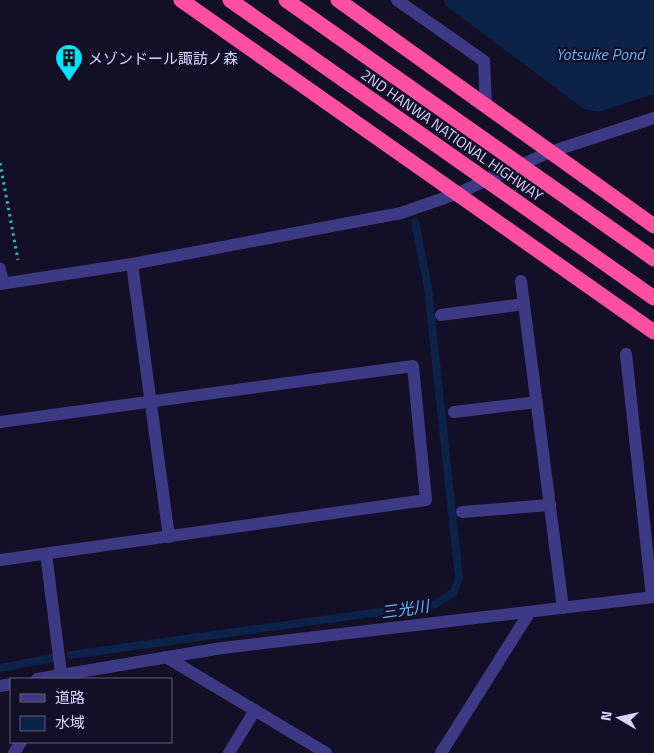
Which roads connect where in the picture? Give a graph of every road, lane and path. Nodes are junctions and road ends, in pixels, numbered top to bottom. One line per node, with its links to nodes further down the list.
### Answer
1 (181, 0): 10 (highway)
2 (230, 0): 18 (highway, 2ND HANWA NATIONAL HIGHWAY, bridge)
3 (286, 0): 12 (highway, 2ND HANWA NATIONAL HIGHWAY, bridge)
4 (338, 0): 6 (highway)
5 (404, 2): 6 (street)
6 (486, 106): 8 (highway)
7 (654, 118): 8 (street)
8 (550, 152): 10 (street); 11 (highway)
9 (0, 163): 15 (path)
10 (456, 194): 13 (street); 21 (highway)
11 (654, 226)
12 (654, 259)
13 (132, 264): 15 (street); 23 (street)
14 (0, 268): 17 (lane)
15 (21, 281): 17 (street)
16 (521, 281): 19 (street)
17 (2, 284)
18 (654, 298)
19 (524, 304): 20 (street); 24 (street)
20 (441, 315)
21 (654, 332)
22 (626, 354): 32 (street)
23 (150, 401): 26 (street); 29 (street); 29 (street)
24 (537, 402): 25 (street); 27 (street)
25 (454, 412)
26 (0, 422)
27 (550, 505): 28 (street); 33 (street)
28 (462, 512)
29 (169, 537): 30 (street)
30 (46, 554): 31 (street); 36 (street)
31 (0, 560)
32 (653, 597): 33 (street)
33 (563, 608): 34 (street)
34 (529, 613): 35 (street); 41 (street)
35 (166, 657): 36 (street); 38 (street)
36 (60, 673): 37 (street)
37 (41, 678)
38 (255, 710): 39 (street); 40 (street)
39 (229, 753)
40 (326, 753)
41 (440, 753)

